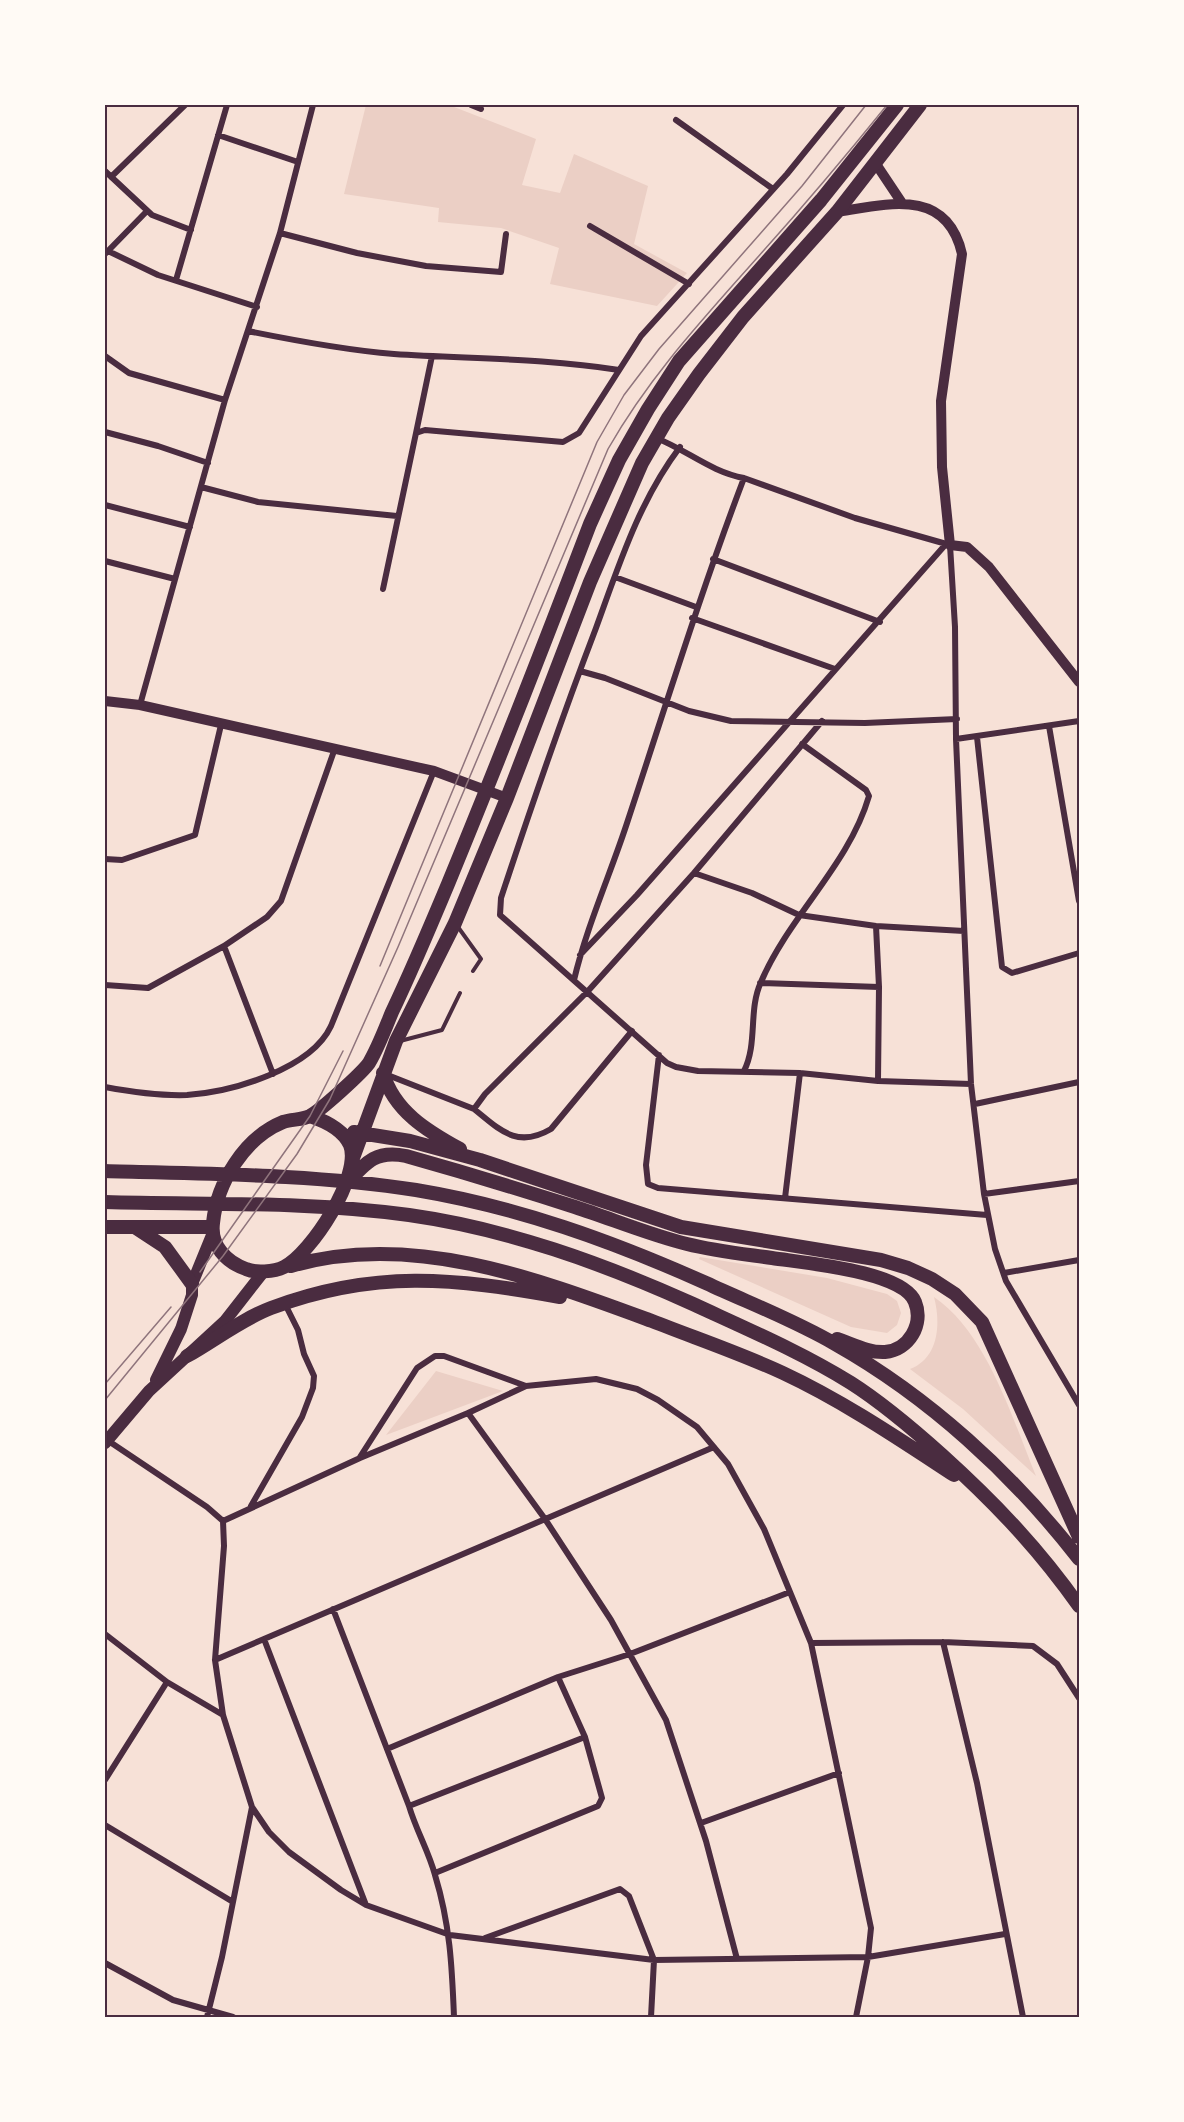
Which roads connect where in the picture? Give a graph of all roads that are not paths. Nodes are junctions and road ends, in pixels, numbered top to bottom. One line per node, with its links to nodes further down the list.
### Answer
1 (185, 105): 14 (street)
2 (226, 105): 10 (street)
3 (313, 105): 11 (street)
4 (471, 105): 8 (street)
5 (843, 105): 15 (street)
6 (897, 105): 68 (highway)
7 (920, 105): 12 (highway)
8 (481, 109)
9 (676, 120): 15 (street)
10 (218, 135): 11 (street); 20 (street)
11 (298, 162): 21 (street)
12 (876, 164): 16 (street); 18 (highway)
13 (105, 171): 14 (street)
14 (111, 177): 17 (street)
15 (773, 189): 25 (street)
16 (902, 203): 18 (street); 42 (street)
17 (147, 211): 20 (street); 23 (street)
18 (837, 212): 34 (highway)
19 (590, 226): 25 (street)
20 (191, 230): 24 (street)
21 (280, 233): 22 (street); 26 (street)
22 (506, 234)
23 (107, 253): 24 (street)
24 (176, 280): 26 (street)
25 (689, 284): 30 (street)
26 (256, 307): 27 (street)
27 (249, 331): 29 (street); 31 (street)
28 (105, 356): 31 (street)
29 (432, 356): 30 (street); 33 (street)
30 (619, 370): 33 (street)
31 (225, 400): 36 (street)
32 (105, 432): 36 (street)
33 (416, 433): 40 (street)
34 (656, 438): 35 (street); 69 (highway)
35 (680, 447): 37 (street); 45 (street)
36 (208, 463): 38 (street)
37 (744, 478): 42 (street); 43 (street)
38 (201, 487): 40 (street); 41 (street)
39 (105, 504): 41 (street)
40 (397, 516): 47 (street)
41 (190, 528): 46 (street)
42 (948, 544): 50 (street); 53 (street); 57 (street)
43 (713, 559): 48 (street); 50 (street)
44 (105, 561): 46 (street)
45 (615, 577): 48 (street); 52 (street)
46 (175, 579): 56 (street)
47 (383, 589)
48 (696, 606): 49 (street)
49 (692, 618): 51 (street); 55 (street)
50 (879, 622): 51 (street)
51 (835, 669): 60 (street)
52 (580, 671): 55 (street); 81 (street)
53 (1079, 682)
54 (105, 701): 56 (street)
55 (666, 702): 60 (street); 79 (street)
56 (140, 705): 61 (street)
57 (957, 719): 58 (street); 64 (street)
58 (822, 721): 60 (street); 65 (street)
59 (1079, 721): 62 (street)
60 (787, 722): 79 (street)
61 (221, 725): 66 (street); 70 (street)
62 (1049, 726): 63 (street); 72 (street)
63 (977, 737): 64 (street); 78 (street)
64 (956, 739): 76 (street)
65 (802, 744): 71 (street); 73 (street)
66 (334, 750): 67 (street); 77 (street)
67 (434, 771): 68 (street); 93 (street)
68 (486, 791): 69 (street); 100 (highway)
69 (507, 798): 74 (highway)
70 (105, 859)
71 (694, 873): 73 (street); 85 (street)
72 (1079, 901)
73 (799, 915): 75 (street); 82 (street)
74 (455, 923): 80 (lane); 88 (highway)
75 (876, 926): 76 (street); 84 (street)
76 (964, 931): 96 (street)
77 (227, 943): 83 (street); 93 (street)
78 (1079, 953)
79 (580, 955): 81 (street)
80 (473, 971)
81 (574, 980): 85 (street)
82 (760, 983): 84 (street); 90 (street)
83 (105, 985)
84 (879, 987): 94 (street)
85 (588, 991): 87 (street); 99 (street)
86 (460, 993): 88 (lane)
87 (632, 1031): 89 (street); 99 (street)
88 (396, 1041): 91 (highway)
89 (659, 1055): 90 (street); 109 (street)
90 (744, 1071): 92 (street)
91 (383, 1073): 99 (street); 102 (highway); 104 (highway)
92 (800, 1073): 94 (street); 109 (street)
93 (273, 1074): 97 (street)
94 (878, 1081): 96 (street)
95 (1079, 1082): 98 (street)
96 (971, 1084): 98 (street)
97 (105, 1088)
98 (975, 1104): 108 (street)
99 (474, 1109)
100 (310, 1116): 101 (highway); 114 (highway)
101 (336, 1129): 102 (highway); 103 (highway)
102 (362, 1134): 103 (highway); 104 (highway)
103 (353, 1158): 107 (highway)
104 (480, 1160): 135 (highway)
105 (105, 1171): 122 (highway)
106 (1079, 1181): 108 (street)
107 (343, 1188): 116 (highway); 122 (highway)
108 (984, 1194): 111 (street)
109 (785, 1198): 111 (street)
110 (105, 1202): 131 (highway)
111 (987, 1215): 118 (street)
112 (105, 1227): 113 (highway)
113 (136, 1228): 114 (highway); 119 (highway)
114 (212, 1231): 117 (highway); 119 (main road)
115 (1079, 1260): 118 (street)
116 (283, 1268): 117 (highway); 121 (highway)
117 (264, 1271): 123 (main road)
118 (1004, 1274): 126 (street)
119 (192, 1284): 125 (main road)
120 (285, 1304): 121 (highway); 123 (highway); 132 (street)
121 (608, 1305): 131 (highway)
122 (806, 1328): 136 (highway)
123 (187, 1356): 125 (main road)
124 (526, 1386): 127 (street); 129 (street); 130 (street)
125 (149, 1391): 128 (main road)
126 (1079, 1405)
127 (468, 1413): 130 (street); 133 (street)
128 (106, 1442): 134 (street)
129 (714, 1447): 133 (street); 137 (street)
130 (360, 1458): 132 (street)
131 (994, 1502): 138 (highway)
132 (251, 1507): 134 (street)
133 (545, 1519): 139 (street); 144 (street)
134 (223, 1521): 145 (street)
135 (1079, 1537)
136 (1079, 1559)
137 (790, 1593): 142 (street); 144 (street)
138 (1079, 1606)
139 (333, 1609): 141 (street); 151 (street)
140 (105, 1634): 147 (street)
141 (264, 1639): 145 (street); 160 (street)
142 (811, 1642): 143 (street); 152 (street)
143 (943, 1642): 148 (street); 161 (street)
144 (630, 1654): 146 (street); 156 (street)
145 (215, 1660): 149 (street)
146 (558, 1677): 150 (street); 151 (street)
147 (167, 1682): 149 (street); 153 (street)
148 (1079, 1698)
149 (223, 1715): 155 (street)
150 (585, 1737): 154 (street); 158 (street)
151 (387, 1749): 154 (street)
152 (839, 1773): 156 (street); 164 (street)
153 (105, 1780)
154 (409, 1806): 158 (street)
155 (252, 1807): 159 (street); 160 (street)
156 (701, 1823): 165 (street)
157 (105, 1825): 159 (street)
158 (435, 1873): 162 (street)
159 (233, 1902): 168 (street)
160 (366, 1905): 162 (street)
161 (1005, 1934): 164 (street); 173 (street)
162 (450, 1935): 163 (street); 170 (street)
163 (482, 1940): 166 (street); 166 (street)
164 (868, 1957): 165 (street); 172 (street)
165 (737, 1959): 166 (street)
166 (654, 1960): 171 (street)
167 (105, 1963): 168 (street)
168 (208, 2014): 169 (street)
169 (233, 2017)
170 (454, 2017)
171 (651, 2017)
172 (856, 2017)
173 (1023, 2017)

